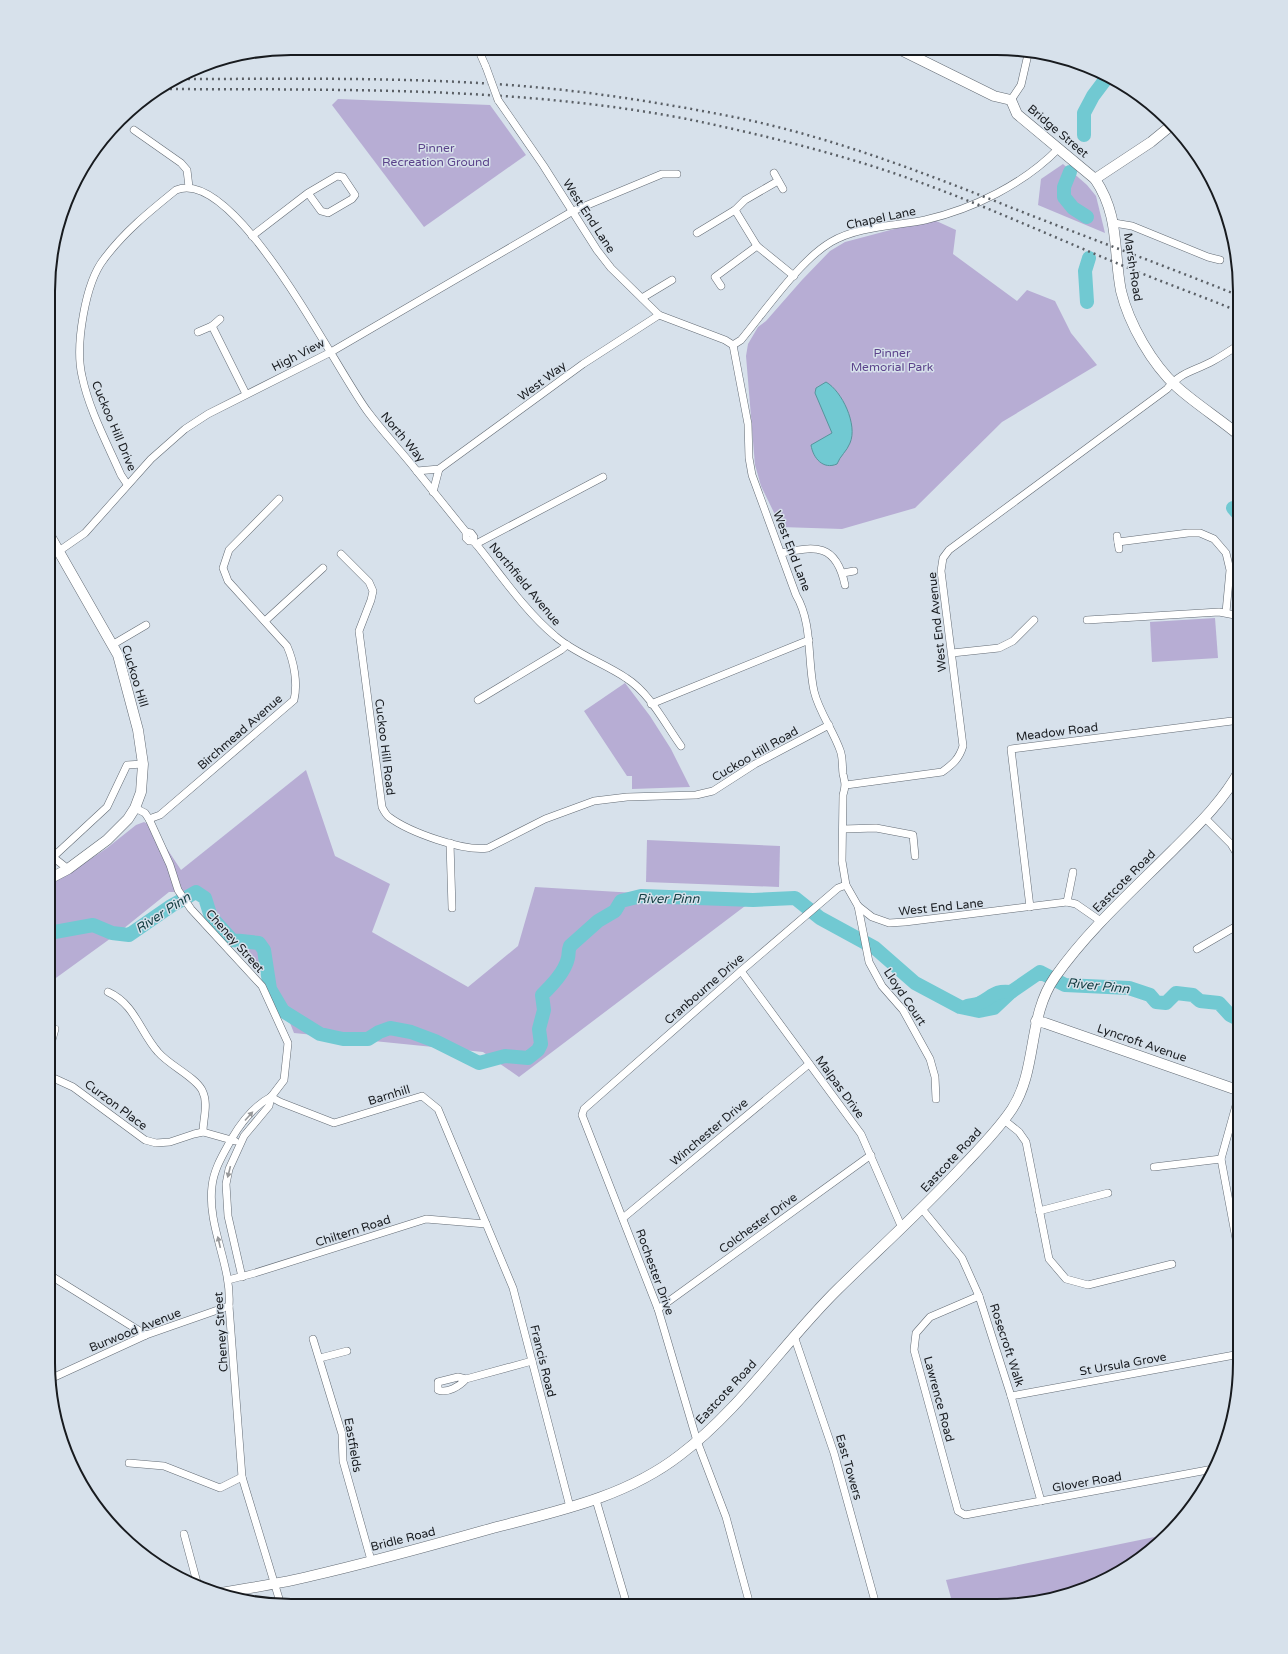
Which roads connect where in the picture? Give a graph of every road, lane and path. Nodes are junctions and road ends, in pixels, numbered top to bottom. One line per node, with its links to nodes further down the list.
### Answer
1 (481, 55): 16 (street, West End Lane, bridge)
2 (911, 55): 4 (street)
3 (1027, 57): 4 (street)
4 (1011, 100): 7 (street, Bridge Street)
5 (1168, 128): 10 (street)
6 (134, 130): 12 (street)
7 (1059, 148): 10 (street, Bridge Street); 22 (street, Chapel Lane)
8 (774, 173): 11 (street)
9 (677, 174): 16 (street, High View)
10 (1095, 179): 17 (street, Marsh Road)
11 (778, 181): 13 (street); 15 (street)
12 (189, 187): 19 (street); 39 (street, Cuckoo Hill Drive)
13 (783, 189)
14 (308, 193): 14 (street); 19 (street)
15 (734, 210): 18 (street); 20 (street)
16 (573, 211): 25 (street, West End Lane); 32 (street, High View)
17 (1114, 223): 21 (street); 33 (street, Marsh Road)
18 (697, 233)
19 (252, 236): 32 (street)
20 (757, 246): 22 (street); 24 (street)
21 (1220, 260)
22 (794, 276): 30 (street, Chapel Lane)
23 (672, 280): 25 (street)
24 (721, 286)
25 (642, 298): 26 (street, West End Lane)
26 (660, 315): 30 (street, West End Lane); 36 (street, West Way)
27 (220, 318): 28 (street)
28 (212, 326): 29 (street); 34 (street)
29 (198, 332)
30 (733, 345): 46 (street, West End Lane)
31 (1233, 348): 33 (street, West End Avenue)
32 (331, 352): 34 (street, High View); 37 (street, North Way)
33 (1172, 382): 35 (street, Marsh Road); 61 (street, West End Avenue)
34 (246, 394): 39 (street, High View)
35 (1233, 430)
36 (440, 469): 37 (street); 40 (street)
37 (417, 471): 40 (street, North Way)
38 (603, 477): 43 (street)
39 (127, 484): 45 (street, High View)
40 (433, 492): 43 (street, North Way)
41 (279, 499): 56 (street, Birchmead Avenue)
42 (1118, 542): 52 (street)
43 (475, 543): 60 (street, Northfield Avenue)
44 (55, 544): 45 (street, Cuckoo Hill)
45 (59, 551): 59 (street, Cuckoo Hill)
46 (781, 553): 50 (street); 58 (street, West End Lane)
47 (341, 554): 74 (street, Cuckoo Hill Road)
48 (322, 568): 56 (street)
49 (854, 570): 50 (street)
50 (843, 573): 51 (street)
51 (845, 585)
52 (1226, 612): 53 (street); 55 (street)
53 (1233, 614)
54 (1034, 620): 61 (street)
55 (1088, 620)
56 (265, 621): 72 (street, Birchmead Avenue)
57 (146, 625): 59 (street)
58 (809, 640): 63 (street); 65 (street, West End Lane)
59 (112, 645): 67 (street, Cuckoo Hill)
60 (567, 645): 62 (street); 63 (street, Northfield Avenue)
61 (952, 654): 69 (street, West End Avenue)
62 (478, 700)
63 (651, 704): 66 (street, Northfield Avenue)
64 (1233, 721): 85 (street, Meadow Road)
65 (829, 725): 69 (street, West End Lane); 74 (street, Cuckoo Hill Road)
66 (681, 746)
67 (143, 764): 70 (street, Cuckoo Hill); 76 (street)
68 (1233, 782): 71 (street, Eastcote Road)
69 (846, 785): 73 (street, West End Lane)
70 (135, 808): 72 (street, Cheney Street); 79 (street, Cuckoo Hill)
71 (1205, 818): 75 (street); 87 (street, Eastcote Road)
72 (149, 819): 98 (street, Cheney Street)
73 (842, 829): 77 (street); 82 (street, West End Lane)
74 (450, 843): 86 (street)
75 (1233, 847)
76 (55, 852)
77 (915, 856)
78 (55, 858): 79 (street)
79 (68, 868): 81 (street, Cuckoo Hill)
80 (1074, 872): 83 (street)
81 (55, 876)
82 (846, 885): 84 (street, West End Lane); 90 (street, Cranbourne Drive)
83 (1067, 902): 85 (street, West End Lane); 87 (street)
84 (858, 906): 85 (street, West End Lane); 99 (street, Lloyd Court)
85 (1030, 907)
86 (452, 908)
87 (1102, 922): 92 (street, Eastcote Road)
88 (1233, 928): 89 (street)
89 (1197, 949)
90 (741, 971): 95 (street, Malpas Drive); 100 (street, Cranbourne Drive)
91 (108, 992): 103 (street)
92 (1036, 1021): 97 (street, Lyncroft Avenue); 102 (street, Eastcote Road)
93 (56, 1029): 94 (street)
94 (55, 1032)
95 (809, 1064): 106 (street, Malpas Drive); 112 (street, Winchester Drive)
96 (55, 1079): 103 (street, Curzon Place)
97 (1233, 1089)
98 (271, 1097): 104 (street, Cheney Street, one-way to 98); 105 (street, Cheney Street); 114 (street, Barnhill)
99 (936, 1099)
100 (582, 1115): 112 (street, Rochester Drive)
101 (1233, 1116): 107 (street)
102 (1004, 1120): 110 (street, Eastcote Road); 111 (street)
103 (203, 1132): 104 (street, Curzon Place)
104 (232, 1139): 105 (street, Curzon Place); 119 (street, Cheney Street, one-way to 104)
105 (240, 1144): 117 (street, Cheney Street, one-way to 117)
106 (871, 1156): 115 (street, Malpas Drive); 122 (street, Colchester Drive)
107 (1221, 1159): 108 (street); 113 (street)
108 (1154, 1167)
109 (1108, 1193): 111 (street)
110 (922, 1209): 115 (street, Eastcote Road); 120 (street, Rosecroft Walk)
111 (1039, 1211): 116 (street)
112 (624, 1218): 122 (street, Rochester Drive)
113 (1233, 1223)
114 (486, 1224): 117 (street, Chiltern Road); 129 (street, Francis Road)
115 (902, 1228): 124 (street, Eastcote Road)
116 (1172, 1264)
117 (242, 1277): 119 (street, Chiltern Road)
118 (55, 1278): 123 (street)
119 (228, 1280): 121 (street, Cheney Street)
120 (980, 1296): 132 (street, Rosecroft Walk); 140 (street, Lawrence Road)
121 (229, 1306): 123 (street, Burwood Avenue); 136 (street, Cheney Street)
122 (658, 1309): 133 (street, Rochester Drive)
123 (146, 1334): 130 (street, Burwood Avenue)
124 (794, 1336): 133 (street, Eastcote Road); 149 (street, East Towers)
125 (313, 1340): 128 (street, Eastfields)
126 (347, 1351): 128 (street)
127 (1233, 1355): 132 (street, St Ursula Grove)
128 (320, 1358): 142 (street, Eastfields)
129 (532, 1361): 131 (street); 139 (street, Francis Road)
130 (56, 1375)
131 (466, 1379)
132 (1011, 1396): 138 (street, Rosecroft Walk)
133 (697, 1441): 137 (street, Eastcote Road); 148 (street, Rochester Drive)
134 (129, 1463): 136 (street)
135 (1207, 1471): 138 (street, Glover Road)
136 (242, 1477): 144 (street, Cheney Street)
137 (596, 1500): 139 (street, Bridle Road); 147 (street)
138 (1041, 1501): 140 (street, Glover Road)
139 (570, 1507): 142 (street, Bridle Road)
140 (965, 1515)
141 (184, 1534): 143 (street)
142 (371, 1560): 144 (street, Bridle Road)
143 (196, 1579)
144 (274, 1583): 145 (street, Bridle Road); 146 (street, Cheney Street)
145 (231, 1591)
146 (279, 1598)
147 (625, 1599)
148 (748, 1599)
149 (874, 1599)

